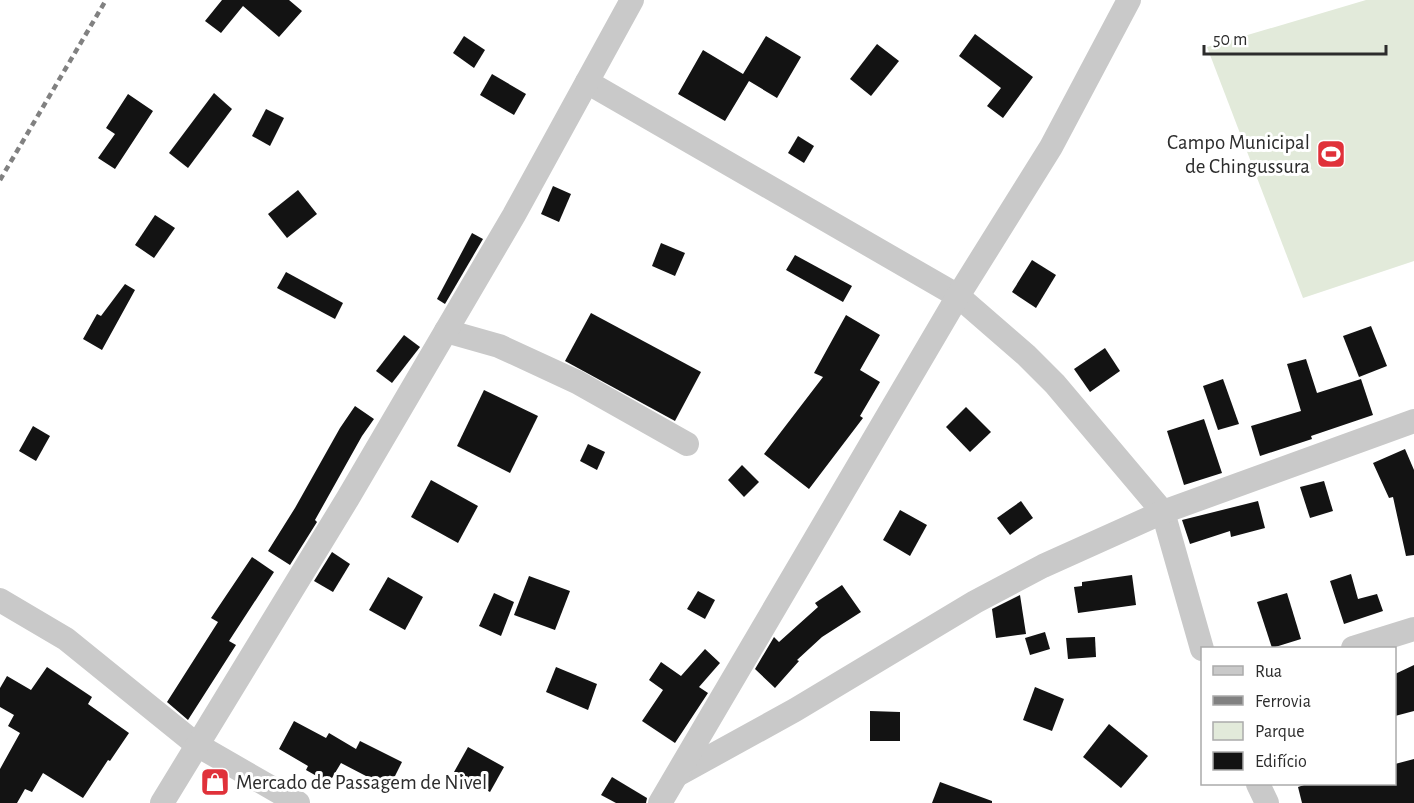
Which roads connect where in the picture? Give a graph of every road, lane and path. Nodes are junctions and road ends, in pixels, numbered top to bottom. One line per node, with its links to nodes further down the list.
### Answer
1 (632, 0): 3 (street)
2 (1129, 0): 4 (street)
3 (587, 82): 4 (street); 5 (street)
4 (958, 296): 8 (street); 14 (street)
5 (446, 331): 7 (street); 13 (street)
6 (1414, 421): 8 (street)
7 (687, 444)
8 (1163, 512): 11 (street); 14 (street)
9 (0, 600): 13 (street)
10 (1414, 628): 12 (street)
11 (1202, 647)
12 (1356, 647)
13 (197, 745): 16 (street); 17 (street)
14 (675, 776): 18 (street)
15 (1259, 785): 19 (street)
16 (162, 803)
17 (298, 803)
18 (660, 803)
19 (1267, 803)

